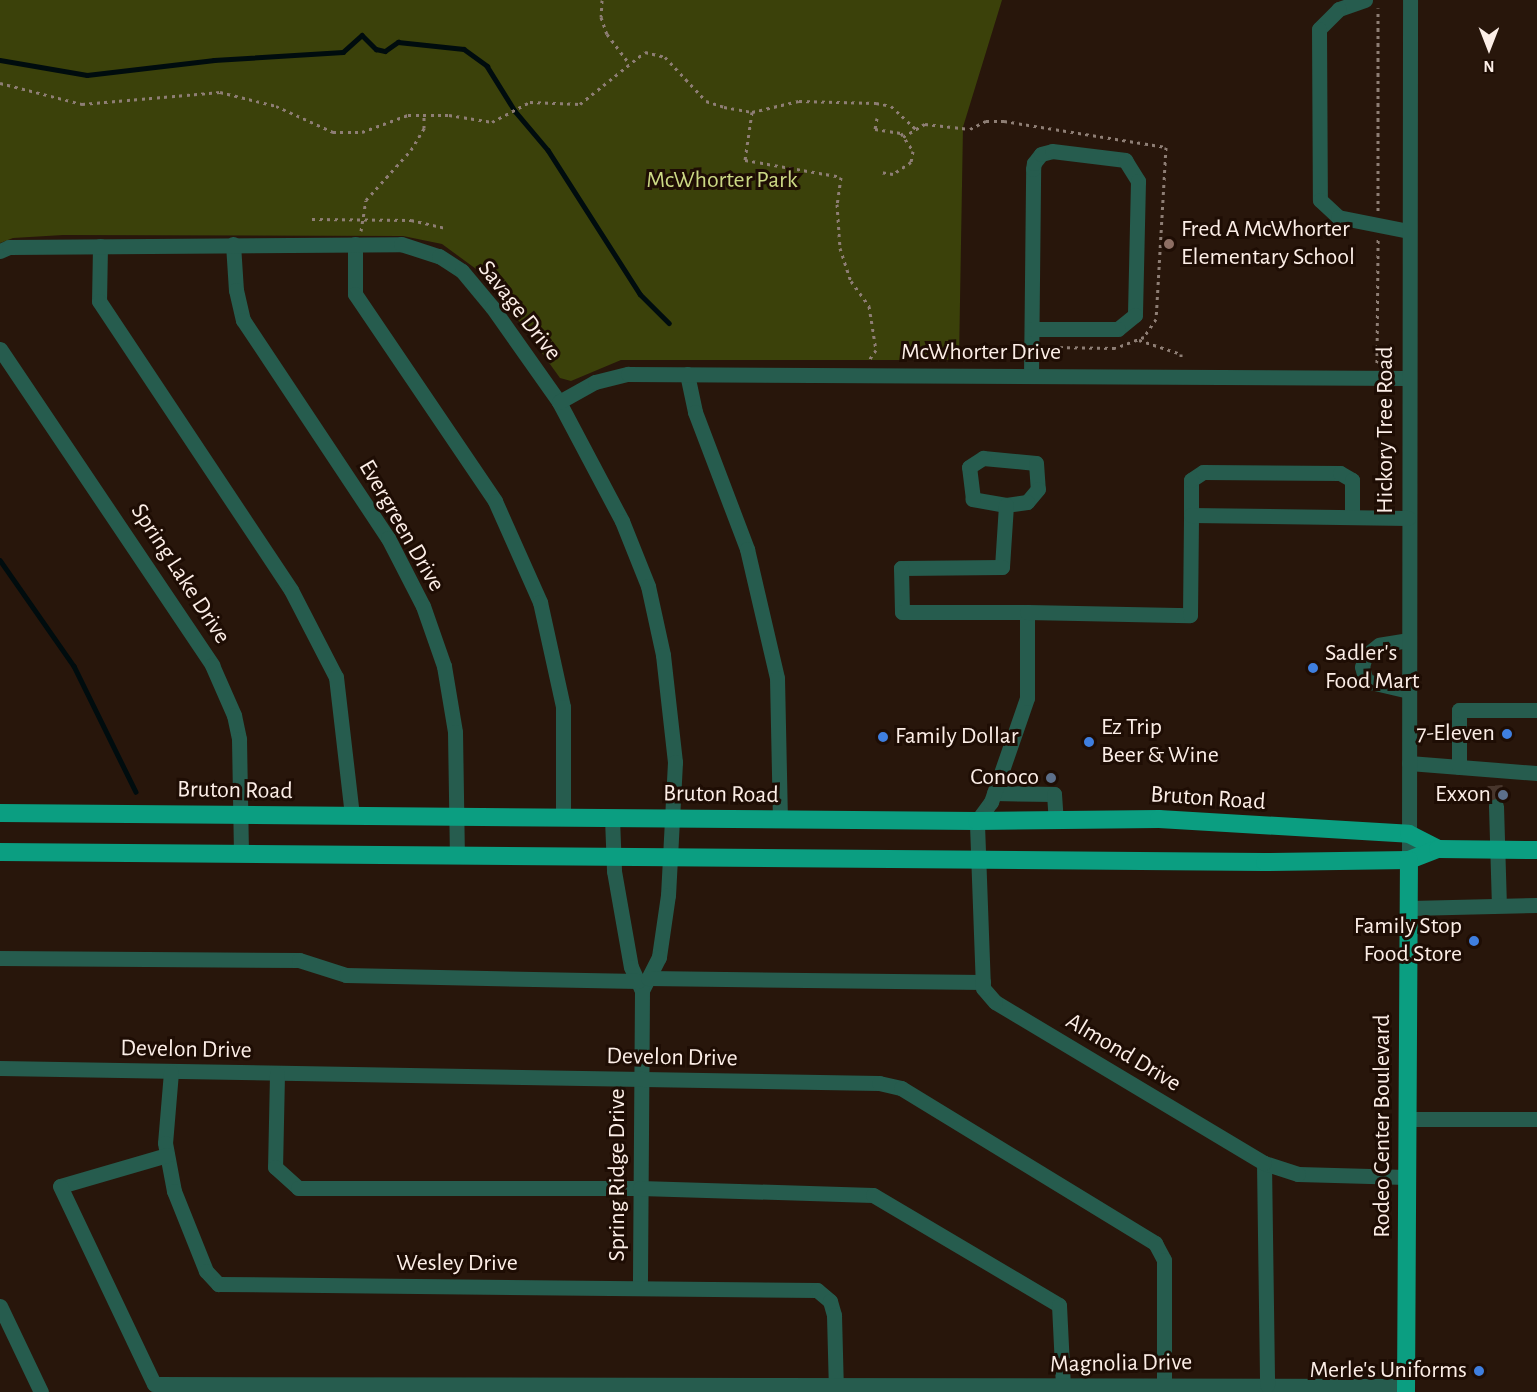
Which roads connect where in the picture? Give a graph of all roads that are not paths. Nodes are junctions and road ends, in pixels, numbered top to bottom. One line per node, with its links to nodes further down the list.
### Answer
1 (1365, 0): 3 (street)
2 (1410, 0): 3 (street, Hickory Tree Road)
3 (1409, 231): 12 (street, Hickory Tree Road)
4 (233, 244): 5 (street, Savage Drive); 6 (street, Savage Drive); 30 (street, Evergreen Drive)
5 (358, 244): 13 (street, Savage Drive); 31 (street)
6 (100, 246): 7 (street, Savage Drive); 29 (street)
7 (0, 251)
8 (1032, 329): 8 (street); 11 (street)
9 (0, 349): 28 (street, Spring Lake Drive)
10 (687, 374): 11 (street, McWhorter Drive); 13 (street, McWhorter Drive); 34 (street)
11 (1031, 376): 12 (street, McWhorter Drive)
12 (1408, 378): 17 (street, Hickory Tree Road)
13 (559, 402): 33 (street, Savage Drive)
14 (1006, 505): 14 (street); 18 (street)
15 (1191, 514): 16 (street); 16 (street); 18 (street)
16 (1352, 517): 17 (street)
17 (1408, 518): 19 (street, Hickory Tree Road)
18 (1027, 612): 25 (street)
19 (1409, 640): 20 (street, Hickory Tree Road); 20 (street)
20 (1409, 691): 22 (street, Hickory Tree Road)
21 (1537, 710): 23 (street)
22 (1409, 763): 23 (street); 37 (street, Hickory Tree Road)
23 (1459, 766): 24 (street)
24 (1537, 773)
25 (994, 794): 35 (street); 36 (street)
26 (1496, 806): 39 (street)
27 (0, 813): 28 (main road, Bruton Road)
28 (241, 815): 29 (main road, Bruton Road); 42 (street, Spring Lake Drive)
29 (352, 816): 30 (main road, Bruton Road)
30 (456, 817): 31 (main road, Bruton Road); 43 (street, Evergreen Drive)
31 (563, 818): 32 (main road, Bruton Road)
32 (612, 818): 33 (main road, Bruton Road); 44 (street, Spring Ridge Drive)
33 (672, 819): 34 (main road, Bruton Road); 45 (street, Spring Ridge Drive)
34 (780, 820): 36 (main road, Bruton Road)
35 (1056, 820): 36 (main road, Bruton Road); 37 (main road, Bruton Road)
36 (977, 821): 46 (street)
37 (1409, 834): 38 (main road, Bruton Road); 47 (street, Hickory Tree Road)
38 (1438, 849): 39 (main road, Bruton Road); 47 (main road, Bruton Road)
39 (1498, 850): 40 (main road, Bruton Road); 48 (street)
40 (1537, 850)
41 (0, 852): 42 (main road, Bruton Road)
42 (241, 854): 43 (main road, Bruton Road)
43 (457, 855): 44 (main road, Bruton Road)
44 (613, 856): 45 (main road, Bruton Road); 53 (street, Spring Ridge Drive)
45 (670, 857): 46 (main road, Bruton Road); 53 (street, Spring Ridge Drive)
46 (978, 859): 47 (main road, Bruton Road); 52 (street)
47 (1409, 860): 50 (main road, Rodeo Center Boulevard)
48 (1499, 905): 49 (street); 50 (street)
49 (1537, 905)
50 (1410, 908): 58 (main road, Rodeo Center Boulevard)
51 (0, 958): 53 (street)
52 (983, 982): 53 (street); 61 (street, Almond Drive)
53 (643, 983): 57 (street, Spring Ridge Drive)
54 (0, 1068): 55 (street, Develon Drive)
55 (171, 1072): 56 (street, Develon Drive); 60 (street, Wesley Drive)
56 (277, 1074): 57 (street, Develon Drive); 63 (street)
57 (641, 1080): 63 (street, Spring Ridge Drive); 66 (street, Develon Drive)
58 (1407, 1119): 59 (street); 62 (main road, Rodeo Center Boulevard)
59 (1537, 1119)
60 (167, 1155): 64 (street, Wesley Drive); 69 (street, Magnolia Drive)
61 (1264, 1163): 62 (street, Almond Drive); 67 (street)
62 (1407, 1177): 71 (main road, Rodeo Center Boulevard)
63 (640, 1188): 64 (street, Spring Ridge Drive); 68 (street)
64 (640, 1287): 69 (street, Wesley Drive)
65 (0, 1306): 72 (street)
66 (1164, 1384): 67 (street, Magnolia Drive); 68 (street, Magnolia Drive)
67 (1267, 1385): 71 (street, Magnolia Drive)
68 (1063, 1387): 70 (street, Magnolia Drive)
69 (836, 1389): 70 (street, Magnolia Drive)
70 (932, 1389)
71 (1406, 1389)
72 (41, 1392)

